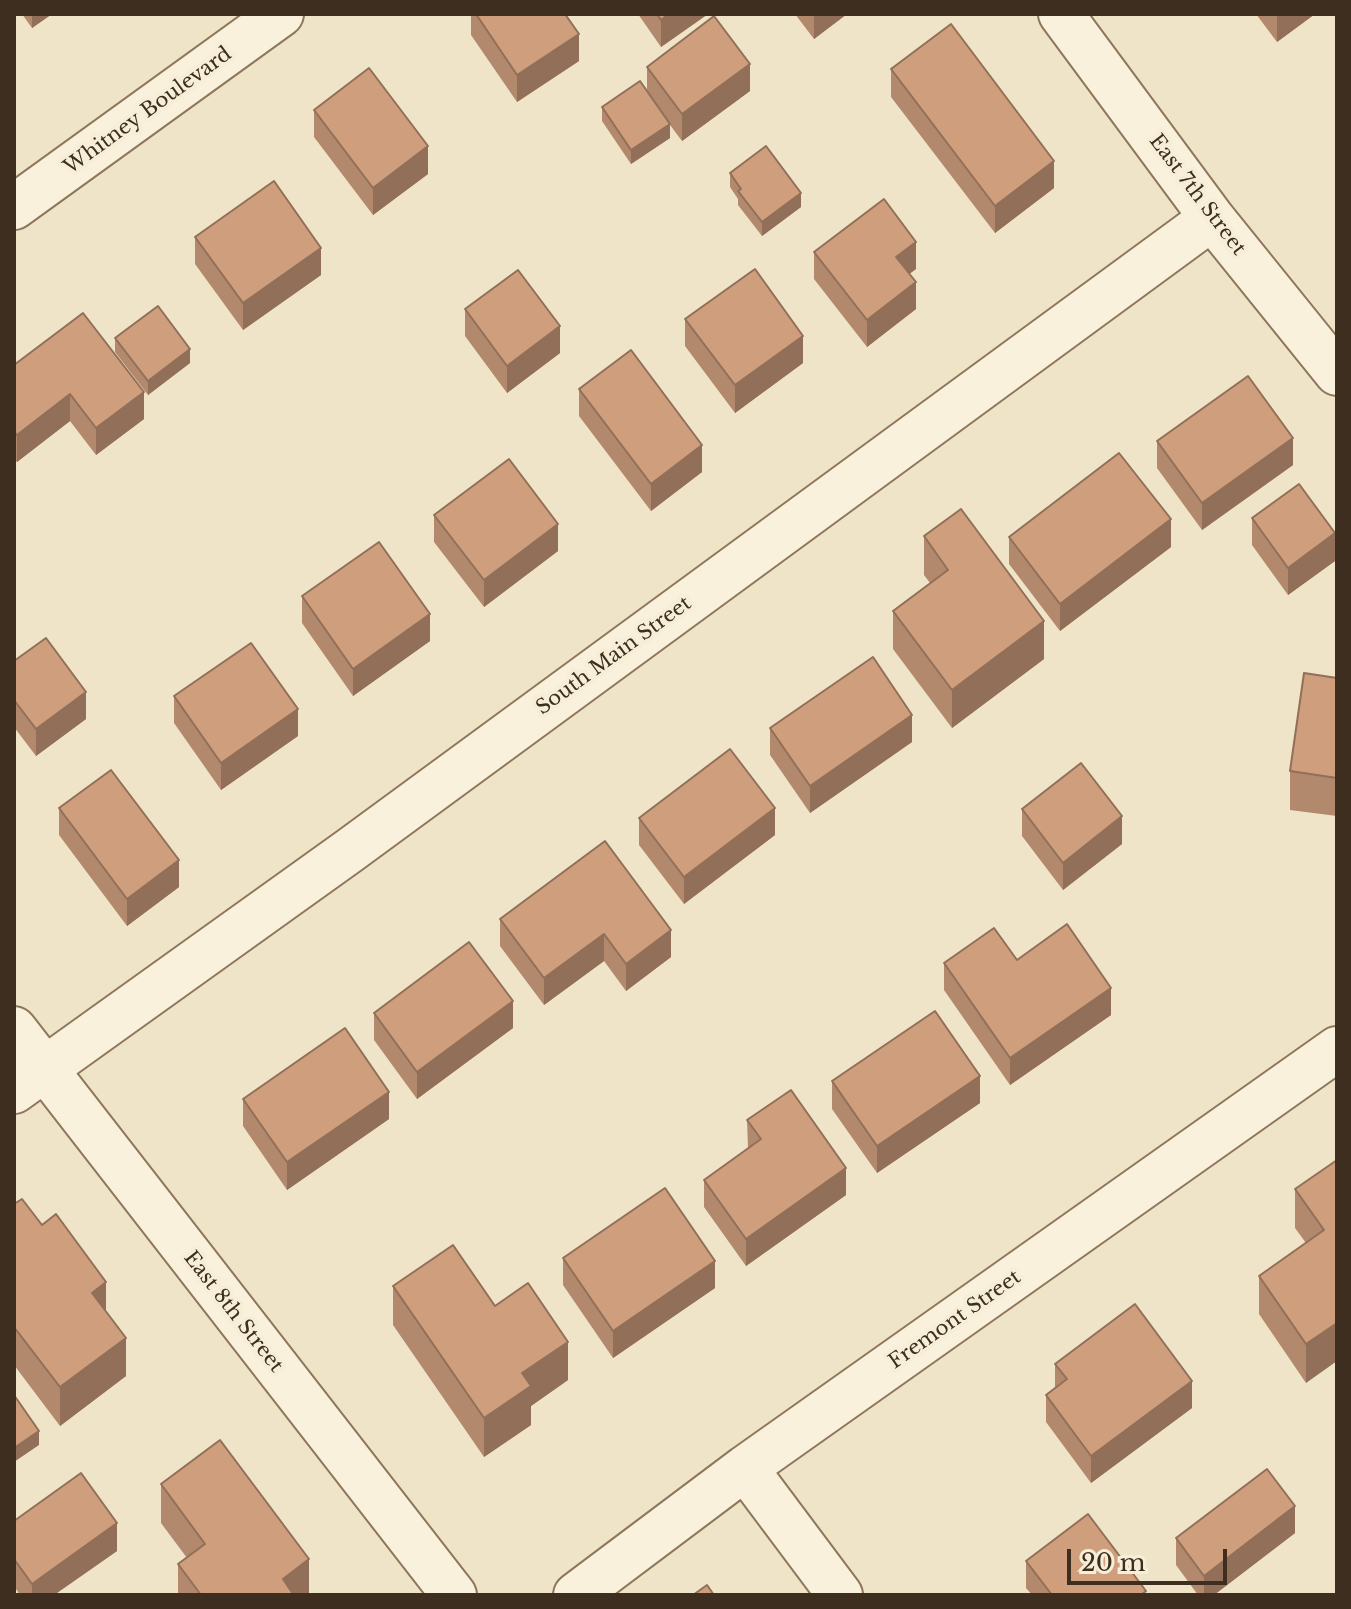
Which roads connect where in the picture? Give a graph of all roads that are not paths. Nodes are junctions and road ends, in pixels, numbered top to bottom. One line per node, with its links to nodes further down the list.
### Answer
1 (281, 14): 3 (street, Whitney Boulevard)
2 (1061, 14): 4 (street, East 7th Street)
3 (14, 207)
4 (1212, 218): 5 (street, East 7th Street); 8 (street, South Main Street)
5 (1337, 373)
6 (14, 1029): 8 (street, East 8th Street)
7 (1337, 1049): 9 (street, Fremont Street)
8 (29, 1080): 10 (street, East 8th Street)
9 (745, 1468): 11 (street, Fremont Street); 12 (street)
10 (454, 1595)
11 (576, 1595)
12 (840, 1595)

